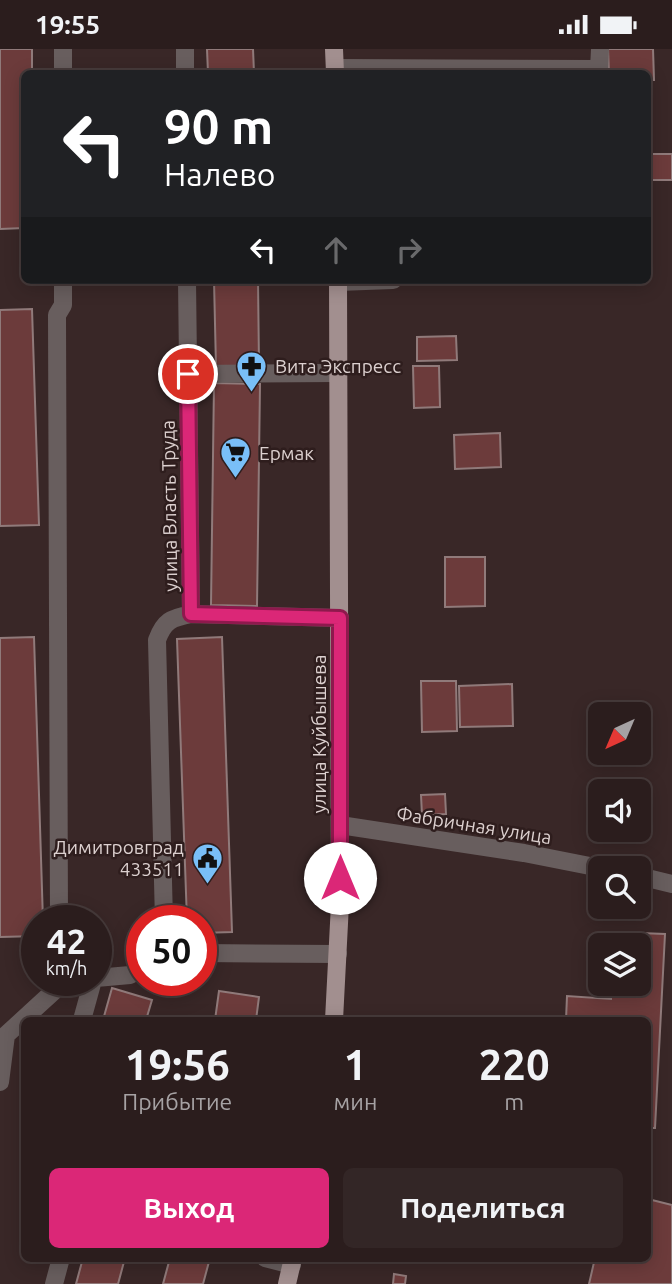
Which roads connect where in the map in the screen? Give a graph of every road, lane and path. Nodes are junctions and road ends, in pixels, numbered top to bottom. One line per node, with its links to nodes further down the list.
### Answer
1 (63, 49): 5 (street)
2 (185, 49): 6 (street)
3 (334, 49): 7 (main road)
4 (600, 49): 8 (street)
5 (63, 70)
6 (185, 70)
7 (335, 70)
8 (467, 70)
9 (63, 284): 20 (street)
10 (187, 284): 13 (street, улица Власть Труда)
11 (338, 284): 12 (main road, улица Куйбышева)
12 (337, 373): 13 (street); 15 (main road, улица Куйбышева)
13 (188, 374): 14 (street, улица Власть Труда)
14 (191, 614): 15 (street); 21 (street, улица Власть Труда)
15 (340, 618): 16 (main road, улица Куйбышева)
16 (340, 825): 17 (street, Фабричная улица); 23 (main road, улица Куйбышева)
17 (588, 866)
18 (651, 879): 19 (street)
19 (672, 884)
20 (59, 905)
21 (164, 905)
22 (217, 953): 23 (street)
23 (338, 954): 28 (main road, улица Куйбышева)
24 (49, 996): 26 (street)
25 (89, 996): 27 (street)
26 (26, 1017)
27 (83, 1017)
28 (334, 1017)
29 (21, 1021): 30 (street)
30 (0, 1082)
31 (60, 1262): 33 (street)
32 (293, 1262): 34 (main road)
33 (54, 1284)
34 (287, 1284)

